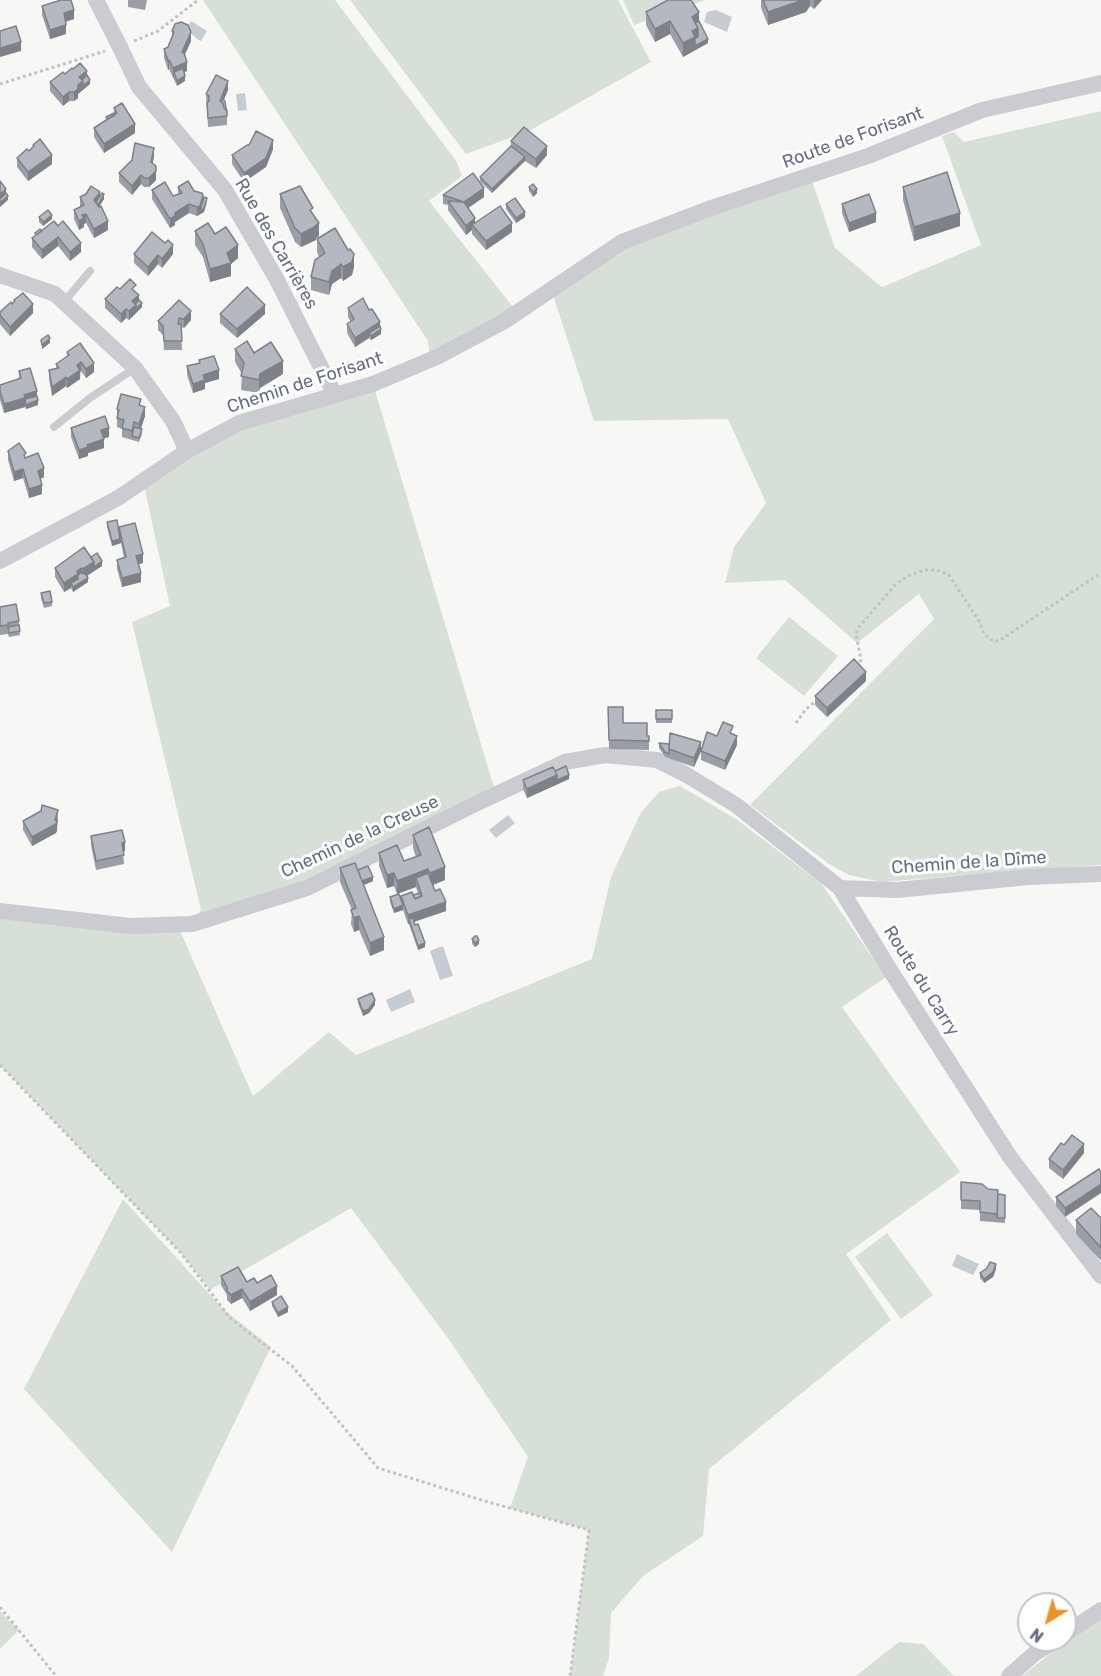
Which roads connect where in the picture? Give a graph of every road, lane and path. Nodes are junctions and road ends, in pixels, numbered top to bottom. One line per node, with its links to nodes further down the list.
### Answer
1 (96, 0): 3 (street, Rue des Carrières)
2 (198, 0): 3 (path)
3 (120, 46): 5 (path); 11 (street, Rue des Carrières)
4 (1101, 83): 6 (street, Route de Forisant)
5 (0, 84)
6 (622, 242): 11 (street, Chemin de Forisant)
7 (90, 271): 9 (lane)
8 (0, 275): 9 (street)
9 (64, 302): 10 (street)
10 (135, 368): 12 (lane); 13 (street)
11 (335, 395): 13 (street, Chemin de Forisant)
12 (54, 427)
13 (187, 451): 14 (street, Chemin de Forisant)
14 (0, 561)
15 (1101, 573): 16 (path)
16 (853, 667)
17 (821, 696): 18 (path)
18 (796, 723)
19 (657, 760): 21 (street, Route du Carry); 22 (street, Chemin de la Creuse)
20 (1101, 874): 21 (street, Chemin de la Dîme)
21 (840, 888): 24 (street, Route du Carry)
22 (0, 911)
23 (0, 1065): 30 (path)
24 (1101, 1276)
25 (0, 1607): 29 (path)
26 (1101, 1610): 27 (street)
27 (1077, 1626)
28 (1037, 1652): 31 (street)
29 (56, 1676)
30 (570, 1676)
31 (1009, 1676)

